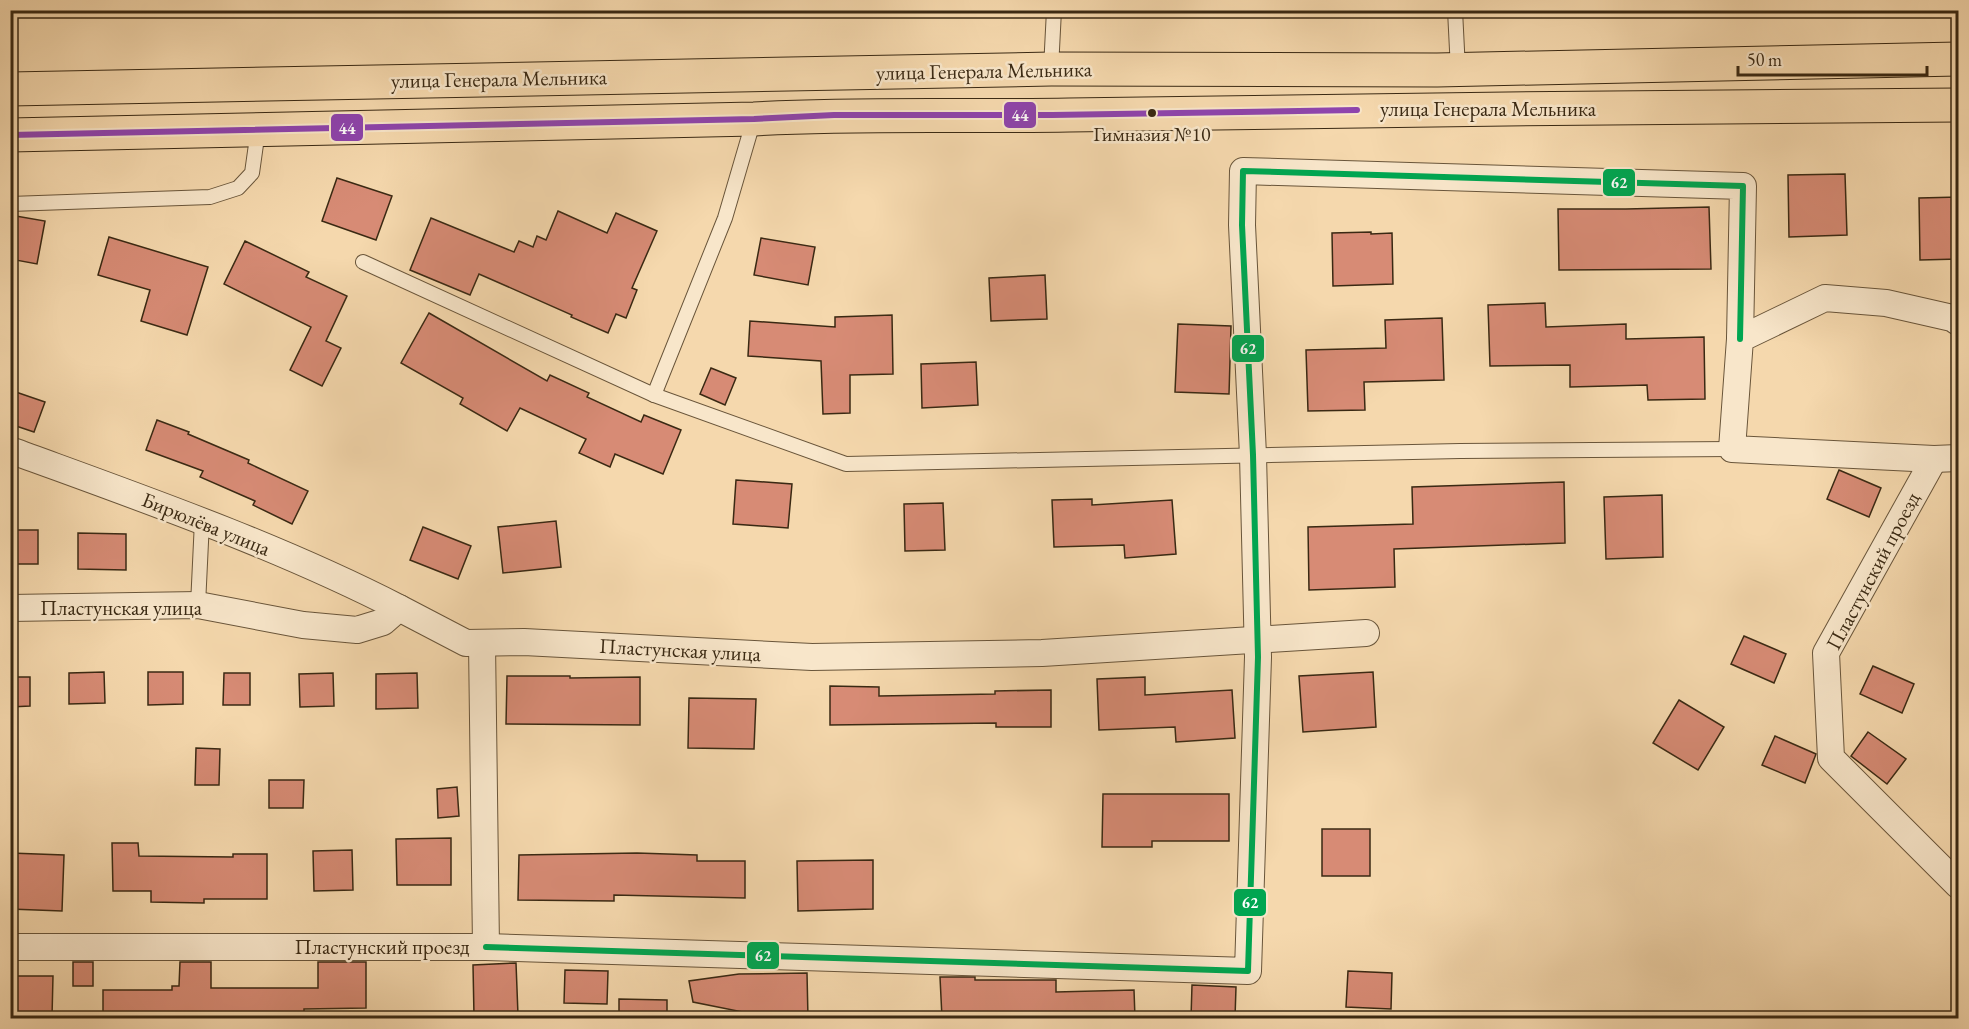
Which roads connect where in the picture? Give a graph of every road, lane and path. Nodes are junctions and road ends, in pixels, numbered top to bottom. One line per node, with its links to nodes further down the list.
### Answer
1 (1054, 10): 4 (lane)
2 (1455, 10): 5 (lane)
3 (1959, 59): 5 (main road, улица Генерала Мельника)
4 (1051, 69): 5 (main road, улица Генерала Мельника); 6 (main road, улица Генерала Мельника); 8 (main road)
5 (1458, 70)
6 (10, 89)
7 (1959, 105): 8 (main road, улица Генерала Мельника)
8 (1052, 115): 9 (main road, улица Генерала Мельника)
9 (754, 119): 10 (main road, улица Генерала Мельника); 16 (lane)
10 (258, 130): 11 (main road, улица Генерала Мельника); 12 (lane)
11 (10, 135)
12 (10, 204)
13 (363, 262): 16 (lane)
14 (1959, 322): 15 (street)
15 (1740, 339): 17 (street); 19 (street)
16 (654, 395): 19 (lane)
17 (1732, 449): 19 (lane); 20 (street)
18 (10, 450): 21 (street, Бирюлёва улица)
19 (1253, 455): 26 (street)
20 (1946, 458): 28 (street, Пластунский проезд)
21 (202, 521): 22 (lane); 24 (street, Бирюлёва улица)
22 (198, 605): 23 (street, Пластунская улица); 24 (street, Пластунская улица)
23 (10, 608)
24 (399, 608): 27 (street, Пластунская улица)
25 (1366, 633): 26 (street, Пластунская улица)
26 (1257, 640): 27 (street, Пластунская улица); 30 (street)
27 (482, 643): 30 (street, Пластунский проезд)
28 (1959, 885)
29 (10, 947): 30 (street, Пластунский проезд)
30 (486, 947)

